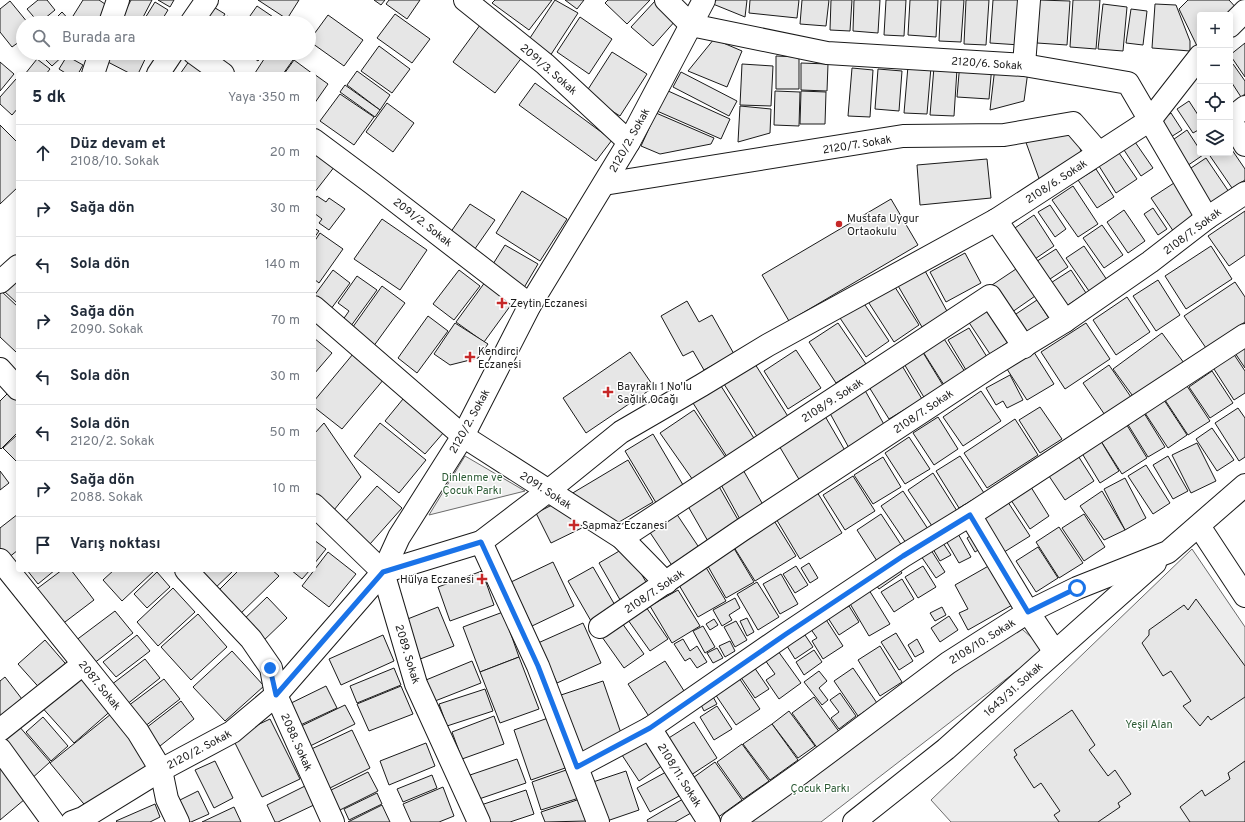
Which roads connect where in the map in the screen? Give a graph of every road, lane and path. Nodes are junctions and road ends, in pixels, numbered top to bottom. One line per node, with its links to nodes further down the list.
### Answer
1 (118, 0): 8 (street)
2 (207, 0): 9 (street)
3 (465, 0): 25 (street, 2091/3. Sokak)
4 (666, 0): 11 (street)
5 (704, 0): 11 (street, 2120/2. Sokak)
6 (1029, 0): 16 (street)
7 (1245, 11): 10 (street)
8 (112, 16)
9 (196, 16)
10 (1233, 23)
11 (691, 25): 16 (street, 2120/6. Sokak); 25 (street, 2120/2. Sokak)
12 (97, 60): 17 (street)
13 (167, 60): 18 (street)
14 (204, 60): 19 (street)
15 (1197, 61): 22 (street, 2108/6. Sokak)
16 (1024, 64): 22 (street, 2120/6. Sokak)
17 (93, 72)
18 (159, 72)
19 (220, 72)
20 (1245, 107): 21 (street)
21 (1233, 117)
22 (1150, 120): 27 (street, 2108/6. Sokak); 30 (street, 2120/6. Sokak)
23 (1231, 120): 26 (street)
24 (316, 141): 34 (street, 2091/2. Sokak)
25 (629, 142): 28 (street, 2120/2. Sokak)
26 (1245, 145)
27 (1099, 152): 28 (street, 2120/7. Sokak); 31 (street, 2108/6. Sokak)
28 (604, 184): 34 (street, 2120/2. Sokak)
29 (1245, 193): 30 (street, 2108/7. Sokak)
30 (1207, 218): 36 (street, 2108/7. Sokak)
31 (996, 220): 36 (street); 43 (street, 2108/6. Sokak)
32 (16, 268): 33 (street)
33 (0, 282)
34 (530, 305): 41 (street, 2120/2. Sokak)
35 (316, 309): 41 (street, 2091. Sokak)
36 (1065, 321): 38 (street, 2108/7. Sokak)
37 (1245, 335): 45 (street)
38 (1024, 347): 47 (street, 2108/9. Sokak); 53 (street, 2108/7. Sokak)
39 (0, 369): 40 (street)
40 (16, 387)
41 (463, 436): 43 (street, 2091. Sokak); 52 (street, 2120/2. Sokak)
42 (1245, 485): 46 (street, 2108/10. Sokak)
43 (548, 491): 47 (street, 2091. Sokak); 48 (street, 2108/6. Sokak)
44 (316, 507): 52 (street, 2089. Sokak)
45 (970, 515): 55 (street); 60 (street)
46 (1199, 526): 49 (street, 2108/10. Sokak); 54 (street)
47 (622, 538): 53 (street, 2091. Sokak)
48 (481, 542): 52 (street); 63 (street)
49 (1168, 552): 55 (street, 2108/10. Sokak); 57 (street, 1643/31. Sokak)
50 (0, 560): 58 (street, 2087. Sokak)
51 (188, 572): 59 (street, 2088. Sokak)
52 (383, 572): 59 (street, 2120/2. Sokak); 70 (street, 2089. Sokak)
53 (666, 583): 56 (street, 2108/7. Sokak)
54 (1245, 596)
55 (1028, 612): 57 (street); 73 (street, 2108/10. Sokak)
56 (600, 627)
57 (1055, 652): 65 (street, 1643/31. Sokak)
58 (83, 664): 61 (street); 64 (street, 2087. Sokak)
59 (276, 695): 64 (street, 2120/2. Sokak); 69 (street, 2088. Sokak)
60 (650, 728): 63 (street); 72 (street, 2108/11. Sokak)
61 (0, 730)
62 (0, 749): 66 (street)
63 (577, 767): 71 (street)
64 (161, 770): 67 (street, 2120/2. Sokak); 68 (street, 2087. Sokak)
65 (858, 821)
66 (54, 822)
67 (72, 822)
68 (178, 822)
69 (333, 822)
70 (479, 822)
71 (598, 822)
72 (709, 822)
73 (732, 822)

